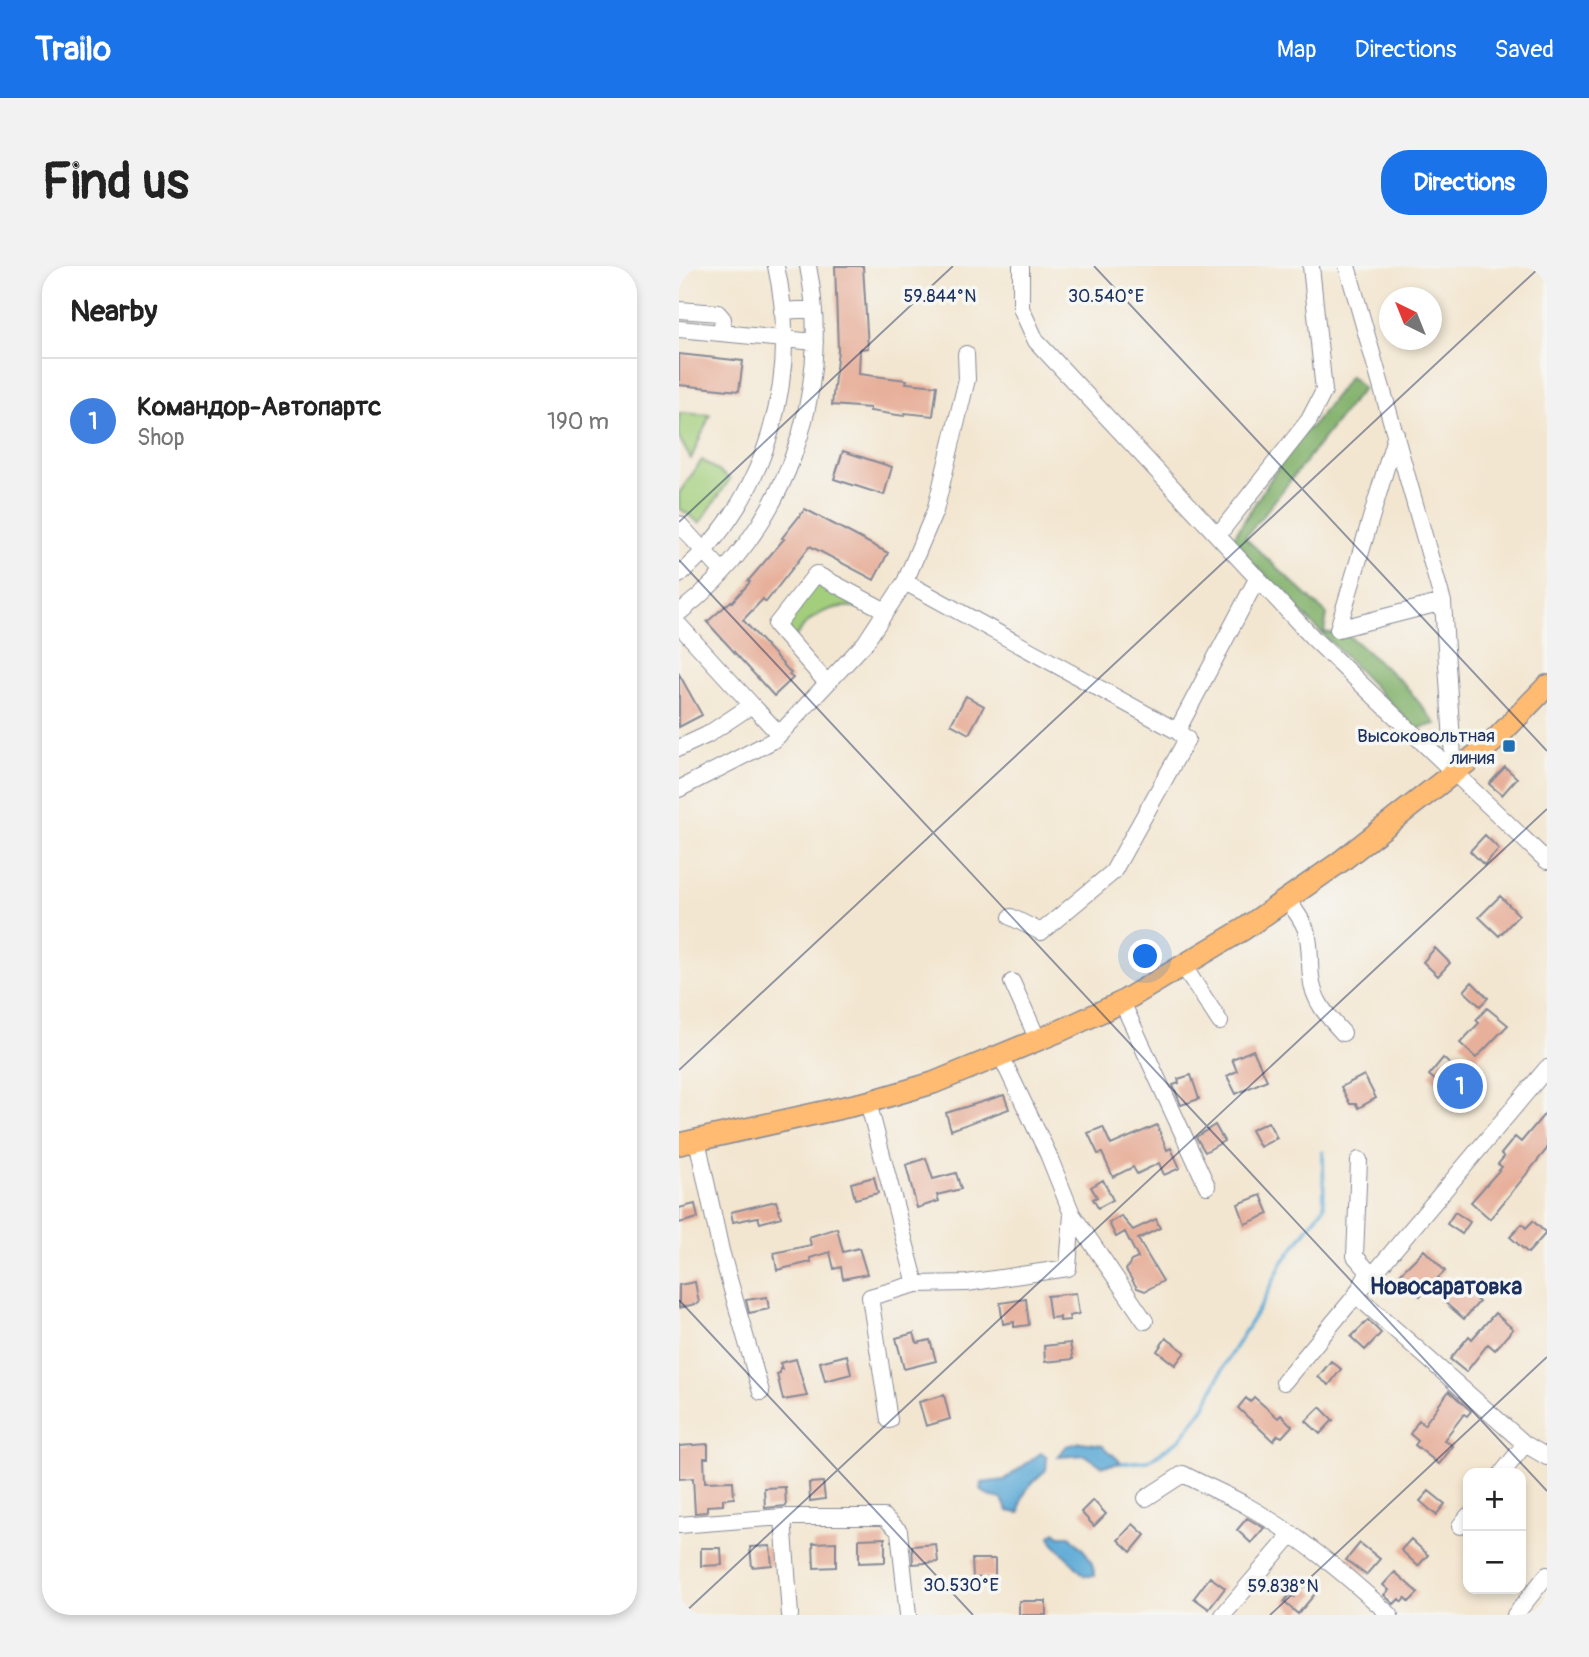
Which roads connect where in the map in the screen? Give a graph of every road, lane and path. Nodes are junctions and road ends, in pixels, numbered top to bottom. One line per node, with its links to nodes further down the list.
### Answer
1 (776, 266): 8 (street)
2 (808, 266): 6 (street)
3 (1021, 266): 16 (street)
4 (1311, 266): 16 (street)
5 (1347, 266): 14 (street)
6 (814, 309): 8 (street); 12 (street)
7 (679, 310): 10 (street)
8 (782, 312): 11 (street)
9 (679, 329): 10 (street)
10 (721, 333): 11 (street)
11 (782, 339): 12 (street); 17 (street)
12 (815, 342): 18 (street)
13 (966, 355): 21 (street)
14 (1395, 434): 22 (street); 22 (street)
15 (679, 524): 17 (street)
16 (1217, 535): 20 (street)
17 (705, 552): 18 (street); 19 (street)
18 (723, 572): 24 (street)
19 (679, 575)
20 (1258, 577): 29 (street); 32 (street)
21 (905, 582): 23 (street); 29 (street)
22 (1443, 602): 32 (street)
23 (886, 611): 26 (street); 26 (street)
24 (679, 613)
25 (679, 625): 28 (street)
26 (827, 683): 30 (street)
27 (1547, 686): 32 (main road)
28 (752, 705): 30 (street); 31 (street)
29 (1177, 731): 36 (street)
30 (779, 734): 33 (street)
31 (679, 748)
32 (1454, 773): 34 (street); 35 (main road)
33 (679, 789)
34 (1547, 861)
35 (1288, 900): 37 (main road); 41 (street)
36 (1011, 917)
37 (1184, 967): 39 (main road); 40 (street)
38 (1012, 982): 42 (street)
39 (1122, 1002): 42 (main road); 48 (street)
40 (1220, 1021)
41 (1343, 1033)
42 (1038, 1040): 43 (main road)
43 (1001, 1056): 45 (main road); 49 (street)
44 (1547, 1068): 51 (street)
45 (868, 1102): 46 (main road); 50 (street)
46 (688, 1142): 54 (street)
47 (1359, 1160): 51 (street)
48 (1207, 1186)
49 (1072, 1214): 50 (street); 52 (street)
50 (916, 1284): 55 (street)
51 (1356, 1295): 53 (street); 56 (street)
52 (1145, 1321)
53 (1284, 1382)
54 (761, 1392)
55 (889, 1420)
56 (1525, 1444): 57 (street); 58 (street)
57 (1547, 1457)
58 (1506, 1468)
59 (1146, 1498): 62 (street)
60 (783, 1517): 61 (street); 64 (street); 65 (street)
61 (679, 1525)
62 (1292, 1534): 66 (street); 67 (street)
63 (1547, 1575): 68 (street)
64 (790, 1615)
65 (908, 1615)
66 (1223, 1615)
67 (1390, 1615)
68 (1515, 1615)

